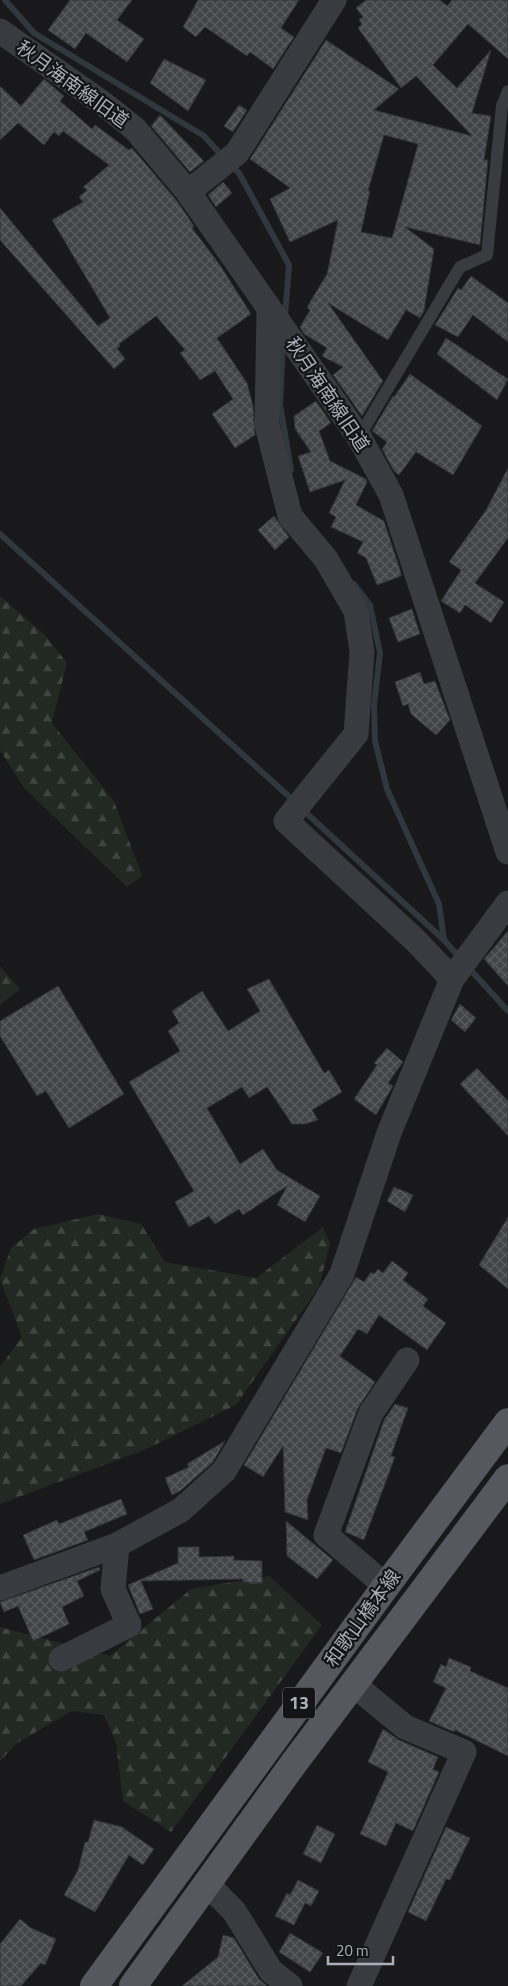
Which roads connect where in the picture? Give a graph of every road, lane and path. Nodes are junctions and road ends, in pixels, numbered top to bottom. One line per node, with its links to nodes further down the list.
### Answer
1 (334, 0): 4 (street)
2 (0, 31): 4 (street, 秋月海南線旧道)
3 (508, 91): 6 (lane)
4 (188, 192): 5 (street, 秋月海南線旧道)
5 (269, 309): 6 (street, 秋月海南線旧道); 9 (street)
6 (359, 437): 7 (street, 秋月海南線旧道)
7 (508, 852)
8 (508, 903): 9 (street)
9 (454, 975): 13 (street)
10 (407, 1360): 14 (street)
11 (508, 1422): 14 (main road, 和歌山橋本線 / 13)
12 (508, 1478): 17 (main road, 和歌山橋本線 / 13)
13 (117, 1545): 15 (street); 16 (street)
14 (386, 1586): 19 (main road, 和歌山橋本線 / 13)
15 (0, 1588)
16 (61, 1659)
17 (353, 1684): 18 (main road, 和歌山橋本線 / 13); 22 (street)
18 (206, 1883): 20 (main road, 和歌山橋本線 / 13); 21 (street)
19 (94, 1986)
20 (133, 1986)
21 (290, 1986)
22 (360, 1986)

